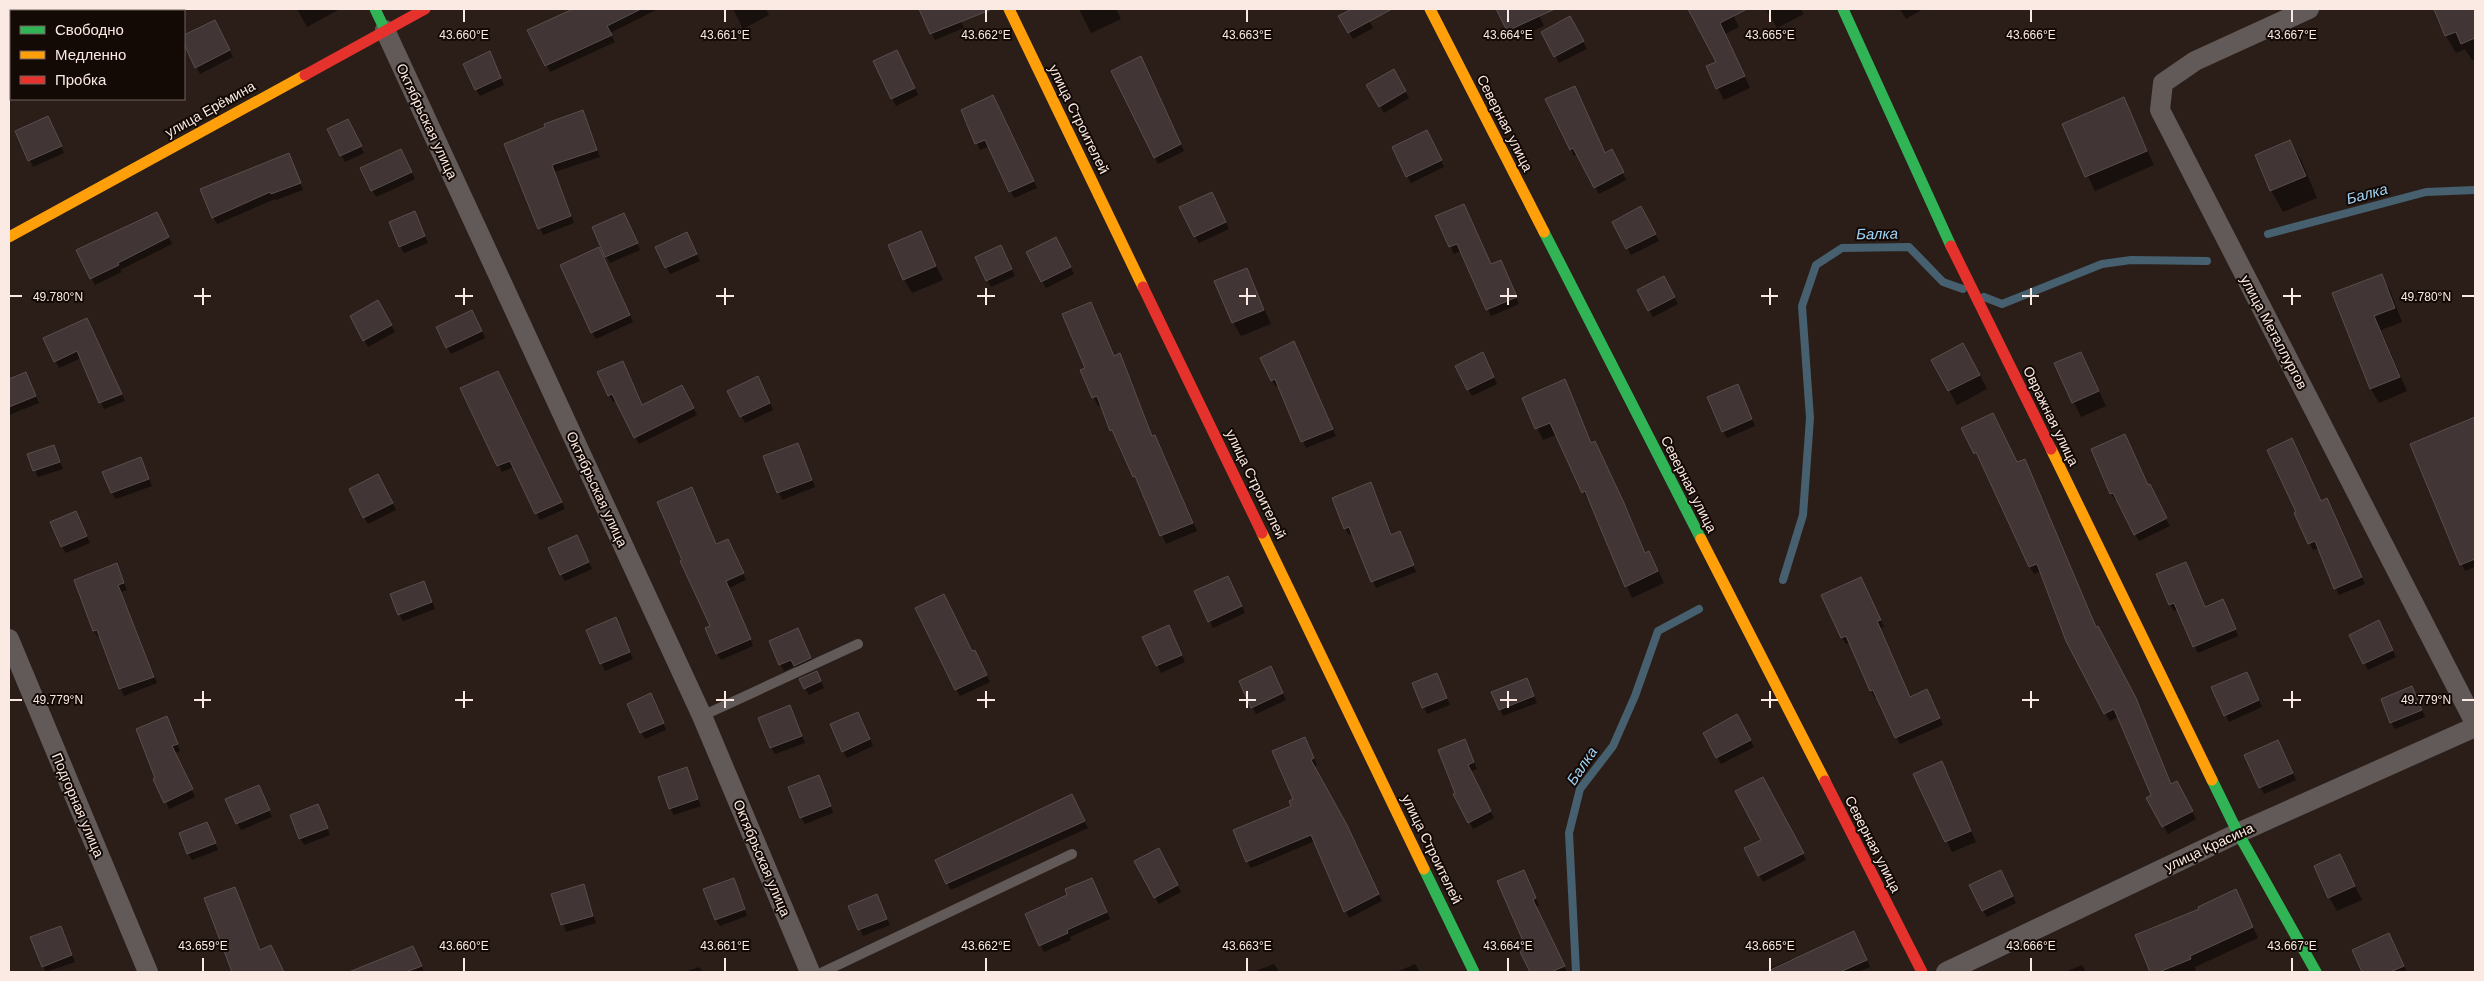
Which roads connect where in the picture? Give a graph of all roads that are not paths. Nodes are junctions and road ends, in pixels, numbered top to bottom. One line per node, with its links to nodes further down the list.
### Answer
1 (375, 9): 7 (street, Октябрьская улица)
2 (426, 9): 7 (street, улица Ерёмина)
3 (1009, 9): 18 (street, улица Строителей)
4 (1430, 9): 19 (street, Северная улица)
5 (1843, 9): 13 (street, Овражная улица)
6 (2309, 9): 12 (street, улица Металлургов)
7 (385, 30): 8 (street, улица Ерёмина); 11 (street, Октябрьская улица)
8 (9, 237)
9 (9, 639): 15 (street, Подгорная улица)
10 (858, 644): 11 (lane)
11 (702, 716): 16 (street, Октябрьская улица)
12 (2475, 725): 13 (street, улица Красина)
13 (2238, 833): 20 (street, улица Красина); 21 (street, Овражная улица)
14 (1072, 854): 17 (lane)
15 (148, 972)
16 (810, 972)
17 (823, 972)
18 (1474, 972)
19 (1922, 972)
20 (1946, 972)
21 (2316, 972)

